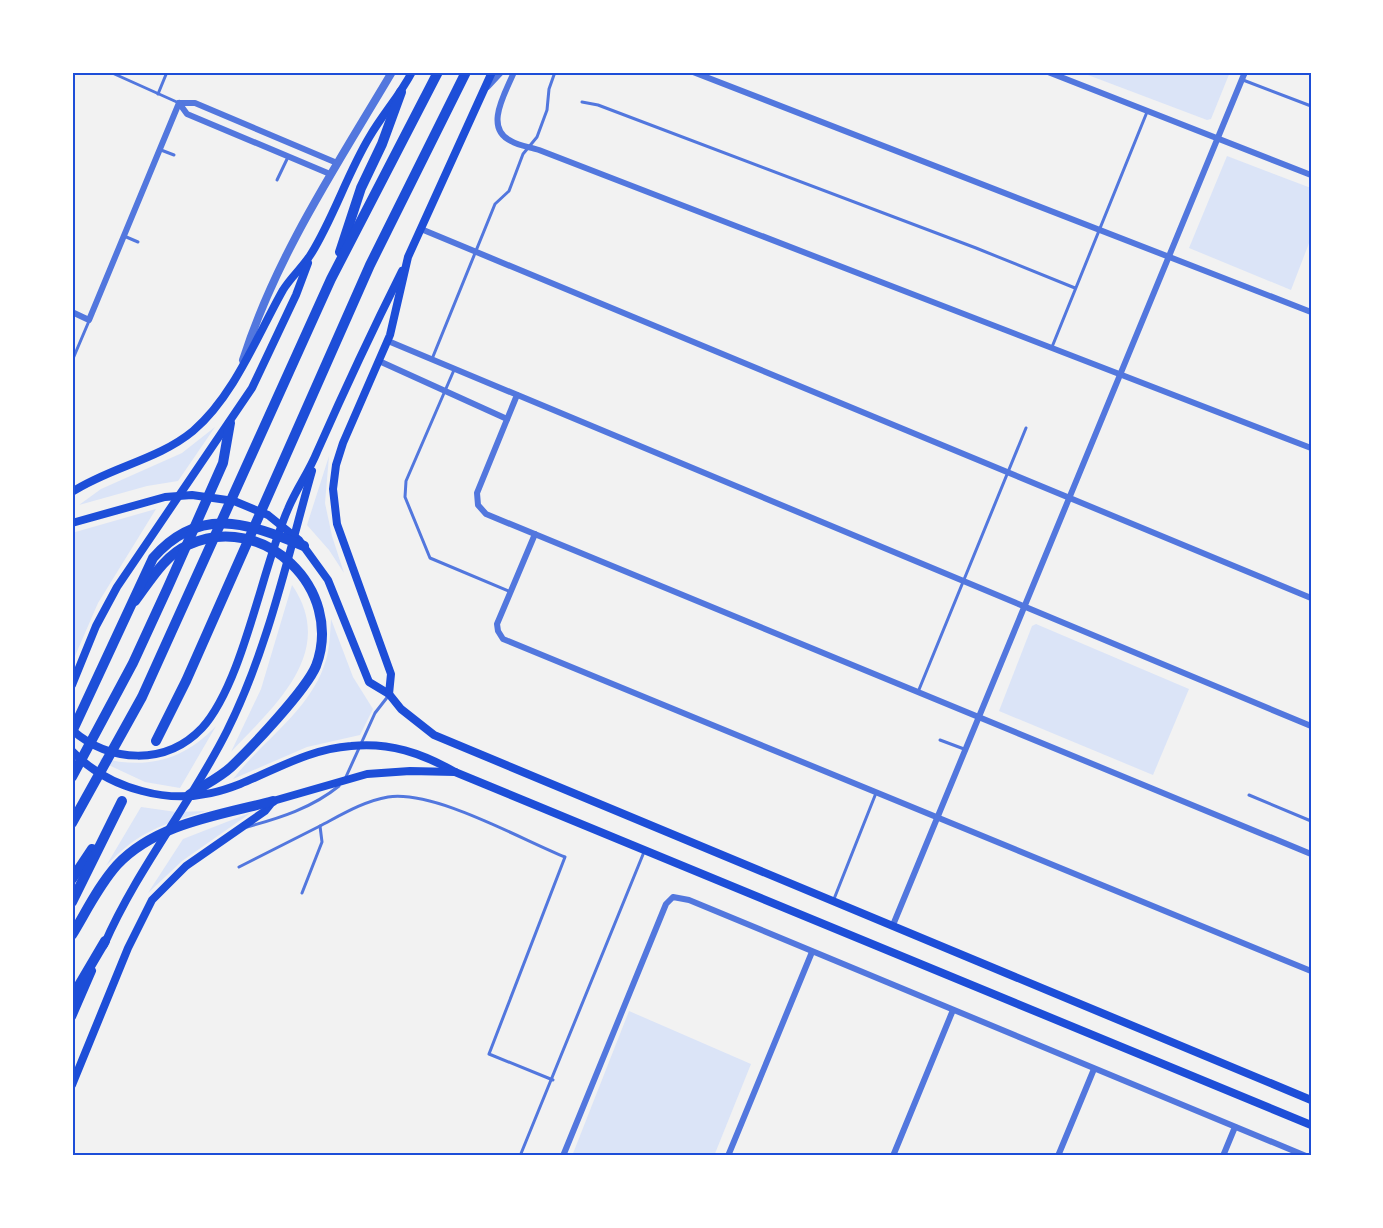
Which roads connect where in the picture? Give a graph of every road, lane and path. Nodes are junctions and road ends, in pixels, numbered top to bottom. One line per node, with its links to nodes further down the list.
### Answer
1 (110, 72): 17 (lane)
2 (167, 72): 17 (lane)
3 (392, 72): 27 (street)
4 (412, 72): 16 (main road)
5 (438, 72): 39 (highway)
6 (466, 72): 78 (highway)
7 (492, 72): 15 (main road)
8 (500, 72): 15 (street)
9 (514, 72): 23 (street)
10 (555, 72): 23 (lane)
11 (693, 72): 32 (street)
12 (1048, 72): 21 (street)
13 (1245, 72): 14 (street)
14 (1242, 80): 20 (lane); 22 (street)
15 (484, 89): 31 (main road)
16 (401, 92): 36 (main road); 39 (highway)
17 (158, 94): 19 (lane)
18 (582, 102): 40 (lane)
19 (179, 103): 24 (street); 26 (street); 27 (street)
20 (1311, 106)
21 (1148, 111): 22 (street); 32 (lane)
22 (1217, 138): 29 (street); 38 (street)
23 (529, 147): 35 (lane); 45 (street)
24 (160, 150): 25 (lane); 33 (street)
25 (174, 155)
26 (288, 157): 28 (street); 30 (lane)
27 (337, 163): 28 (street)
28 (330, 174): 49 (street)
29 (1311, 175)
30 (277, 180)
31 (421, 229): 35 (street); 37 (main road)
32 (1100, 230): 38 (street); 40 (lane)
33 (124, 236): 34 (lane); 43 (street)
34 (138, 242)
35 (477, 252): 46 (lane); 59 (street)
36 (311, 254): 49 (main road); 55 (main road)
37 (408, 257): 44 (main road); 58 (main road)
38 (1169, 257): 42 (street); 51 (street)
39 (331, 279): 91 (highway)
40 (1075, 288): 45 (lane)
41 (72, 312): 43 (street)
42 (1311, 312)
43 (89, 320): 47 (lane)
44 (388, 341): 46 (street); 48 (main road)
45 (1052, 347): 51 (street)
46 (432, 360): 50 (street)
47 (72, 361)
48 (379, 361): 52 (street); 73 (main road)
49 (243, 362): 60 (main road)
50 (454, 369): 52 (lane); 53 (street)
51 (1120, 374): 57 (street); 62 (street)
52 (446, 389): 54 (street); 67 (lane)
53 (517, 395): 54 (street); 66 (street)
54 (507, 419): 64 (street)
55 (230, 423): 71 (main road); 83 (highway)
56 (1026, 428): 59 (lane)
57 (1311, 448)
58 (316, 455): 76 (main road); 86 (main road)
59 (1008, 472): 62 (street); 66 (lane)
60 (76, 486): 61 (main road)
61 (72, 492)
62 (1069, 498): 68 (street); 70 (street)
63 (72, 523): 65 (main road)
64 (535, 534): 67 (street); 72 (street)
65 (304, 546): 69 (highway); 73 (main road)
66 (963, 580): 70 (street); 72 (lane)
67 (511, 592): 85 (street)
68 (1311, 598)
69 (135, 600): 76 (highway); 86 (highway)
70 (1025, 606): 74 (street); 75 (street)
71 (72, 686)
72 (918, 692): 74 (street)
73 (389, 694): 79 (lane); 99 (main road)
74 (979, 717): 81 (street); 95 (street)
75 (1311, 726)
76 (72, 731)
77 (940, 740): 81 (lane)
78 (156, 741)
79 (360, 745): 80 (main road); 82 (main road); 84 (lane)
80 (72, 750)
81 (965, 750): 89 (street)
82 (455, 772): 84 (main road); 94 (main road)
83 (72, 777)
84 (345, 781): 88 (main road); 93 (lane)
85 (877, 792): 89 (street); 99 (lane)
86 (189, 795): 103 (main road)
87 (1249, 795): 90 (lane)
88 (273, 801): 93 (main road); 102 (highway)
89 (938, 817): 101 (street); 105 (street)
90 (1311, 820)
91 (72, 823)
92 (320, 826): 96 (lane); 98 (lane); 111 (lane)
93 (240, 829): 112 (main road)
94 (645, 849): 111 (lane); 114 (main road)
95 (1311, 854)
96 (239, 867)
97 (72, 879): 100 (highway)
98 (302, 892)
99 (833, 900): 101 (main road)
100 (72, 902)
101 (893, 925): 113 (main road)
102 (72, 935)
103 (105, 941): 106 (highway)
104 (812, 952): 107 (street); 117 (street); 118 (street)
105 (1311, 972)
106 (76, 997): 108 (main road); 109 (main road)
107 (953, 1010): 110 (street); 119 (street)
108 (72, 1017)
109 (72, 1023)
110 (1094, 1069): 115 (street); 120 (street)
111 (553, 1080): 116 (lane)
112 (72, 1085)
113 (1311, 1100)
114 (1311, 1125)
115 (1235, 1127): 121 (street); 122 (street)
116 (520, 1156)
117 (563, 1156)
118 (728, 1156)
119 (893, 1156)
120 (1058, 1156)
121 (1223, 1156)
122 (1306, 1156)

